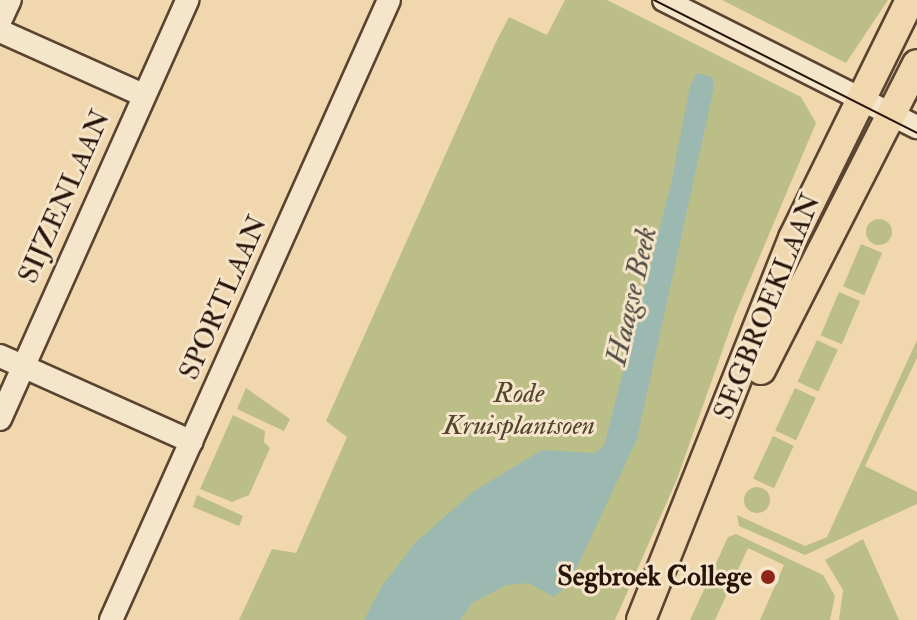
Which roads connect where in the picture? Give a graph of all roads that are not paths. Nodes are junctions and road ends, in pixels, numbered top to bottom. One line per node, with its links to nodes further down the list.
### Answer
1 (10, 0): 6 (street)
2 (187, 0): 9 (street, SIJZENLAAN)
3 (389, 0): 16 (street, SPORTLAAN)
4 (664, 0): 10 (street)
5 (910, 0): 10 (main road, SEGBROEKLAAN)
6 (0, 21)
7 (0, 31): 9 (street)
8 (917, 64): 11 (main road, SEGBROEKLAAN)
9 (143, 95): 14 (street, SIJZENLAAN)
10 (859, 98): 11 (street); 18 (main road, SEGBROEKLAAN)
11 (892, 114): 12 (street); 19 (main road, SEGBROEKLAAN)
12 (917, 127)
13 (0, 356): 14 (street)
14 (24, 366): 15 (street, SIJZENLAAN); 16 (street)
15 (0, 419)
16 (192, 442): 17 (street, SPORTLAAN)
17 (111, 620)
18 (641, 620)
19 (659, 620)

